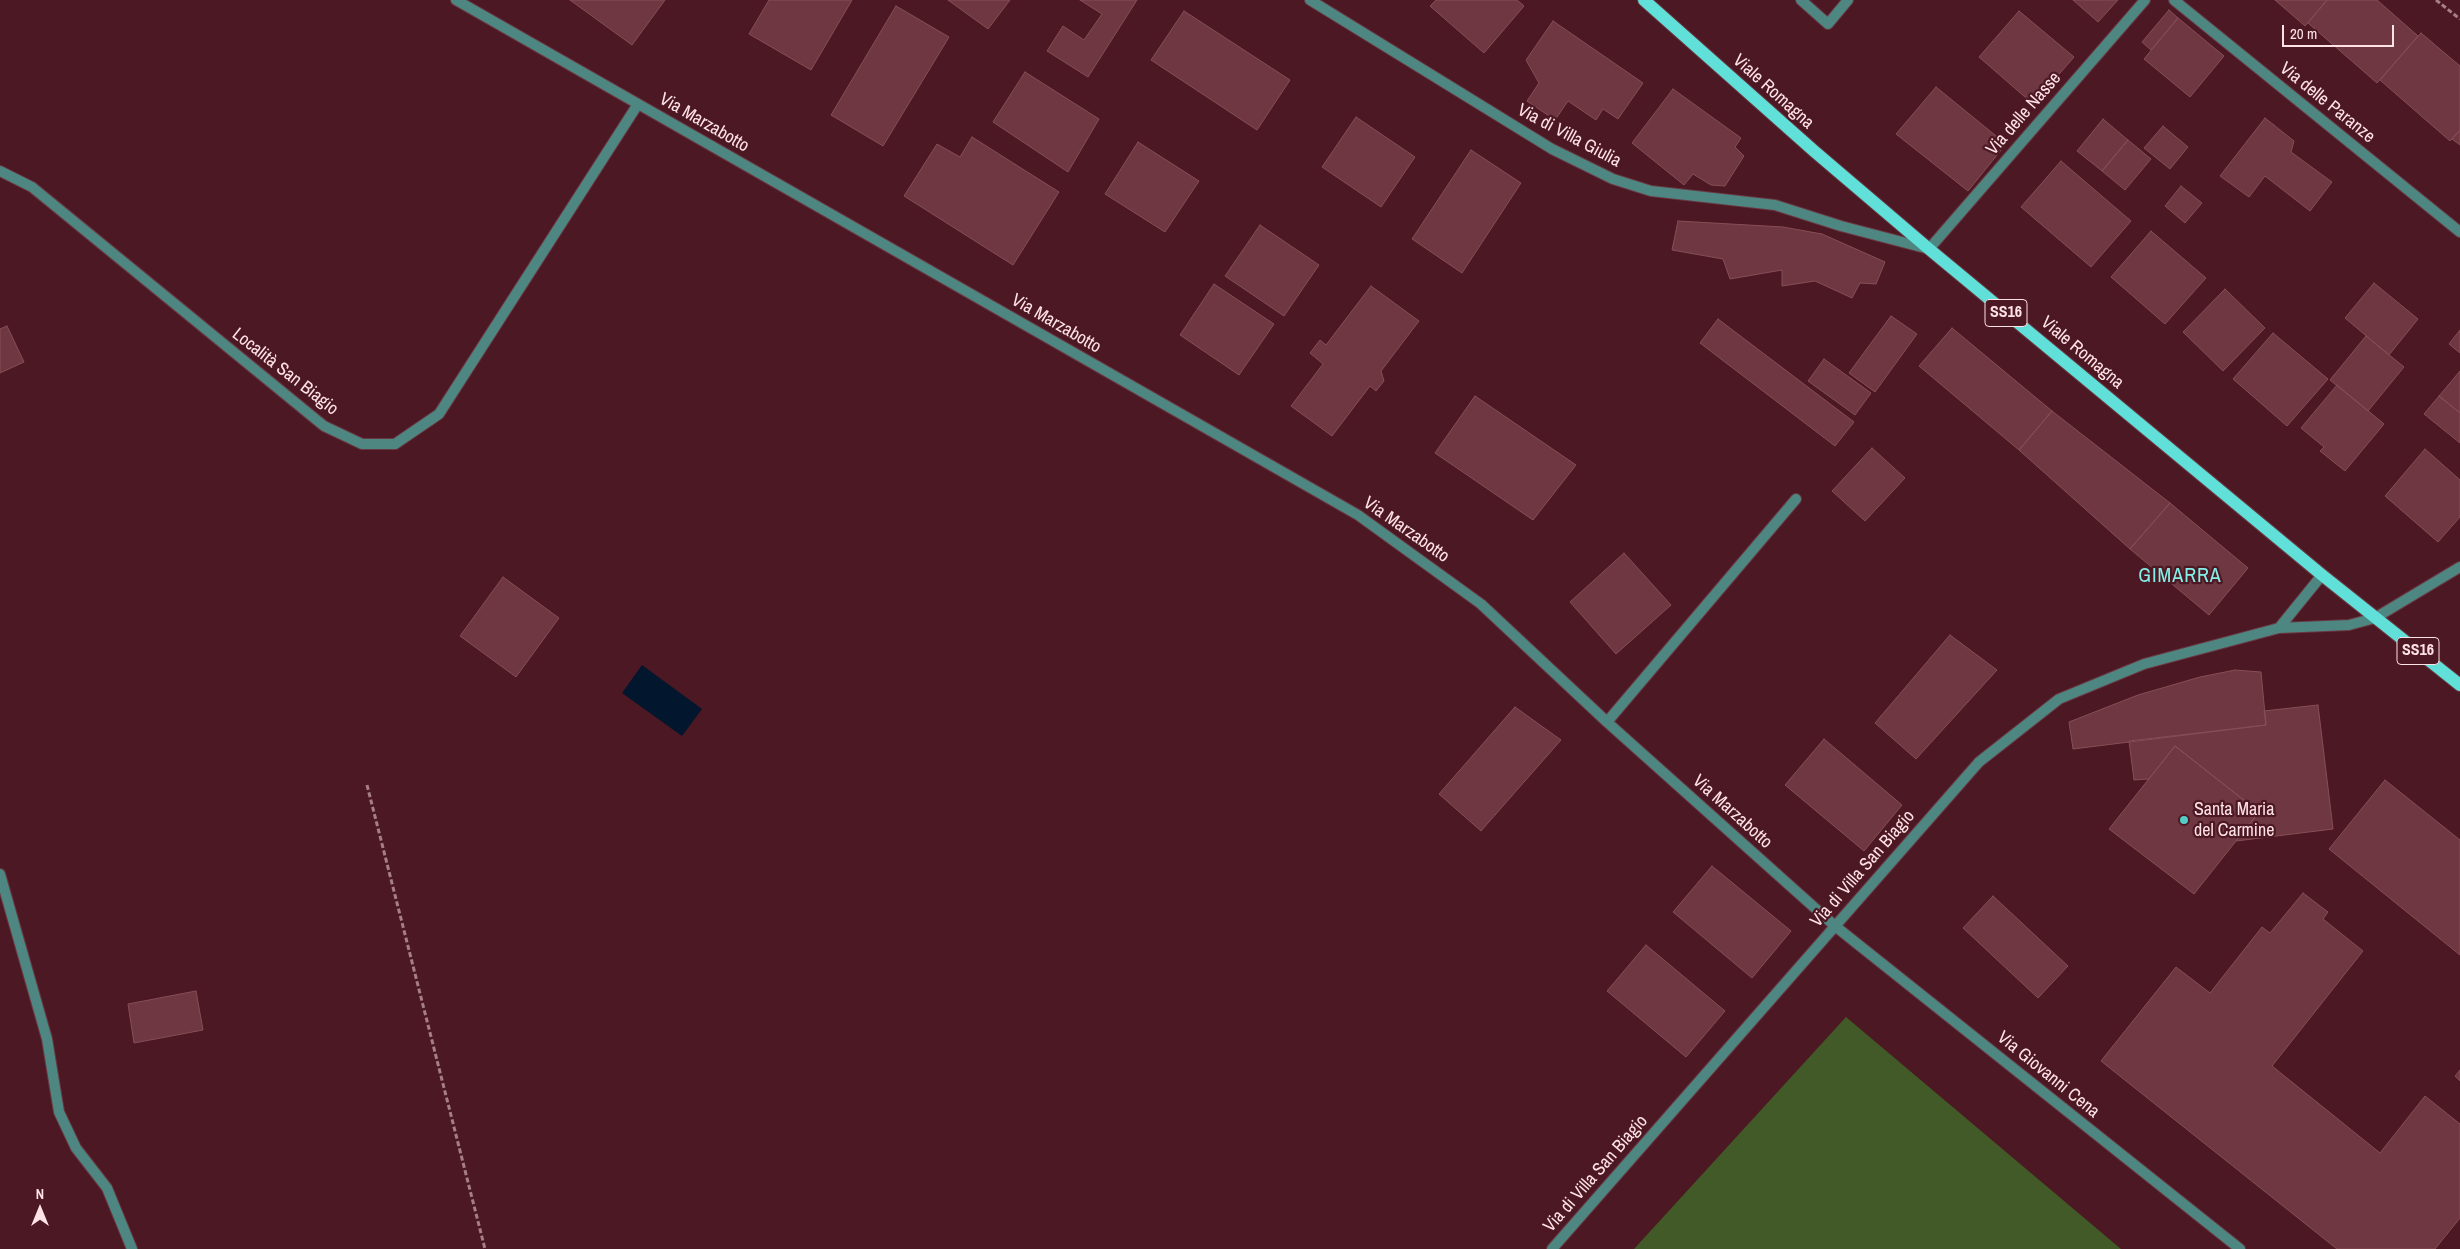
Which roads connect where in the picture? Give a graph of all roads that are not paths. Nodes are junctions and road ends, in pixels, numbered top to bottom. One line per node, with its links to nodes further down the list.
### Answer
1 (456, 0): 8 (street, Via Marzabotto)
2 (1310, 0): 11 (street, Via di Villa Giulia)
3 (1801, 0): 4 (street)
4 (1848, 0)
5 (2145, 0): 11 (street, Via delle Nasse)
6 (2174, 0): 10 (street, Via delle Paranze)
7 (1647, 1): 11 (main road, Viale Romagna / SS16)
8 (638, 104): 9 (street, Località San Biagio); 18 (street, Via Marzabotto)
9 (0, 171)
10 (2460, 232)
11 (1929, 249): 14 (main road, Viale Romagna / SS16)
12 (1796, 499): 18 (street)
13 (2460, 568): 15 (street, Via di Villa San Biagio)
14 (2322, 575): 15 (main road, Viale Romagna / SS16); 16 (street)
15 (2376, 618): 16 (street, Via di Villa San Biagio); 17 (main road, Viale Romagna / SS16)
16 (2279, 628): 20 (street, Via di Villa San Biagio)
17 (2460, 685)
18 (1607, 722): 20 (street, Via Marzabotto)
19 (0, 874): 21 (street)
20 (1834, 926): 22 (street, Via di Villa San Biagio); 23 (street, Via Giovanni Cena)
21 (132, 1249)
22 (1552, 1249)
23 (2240, 1249)

